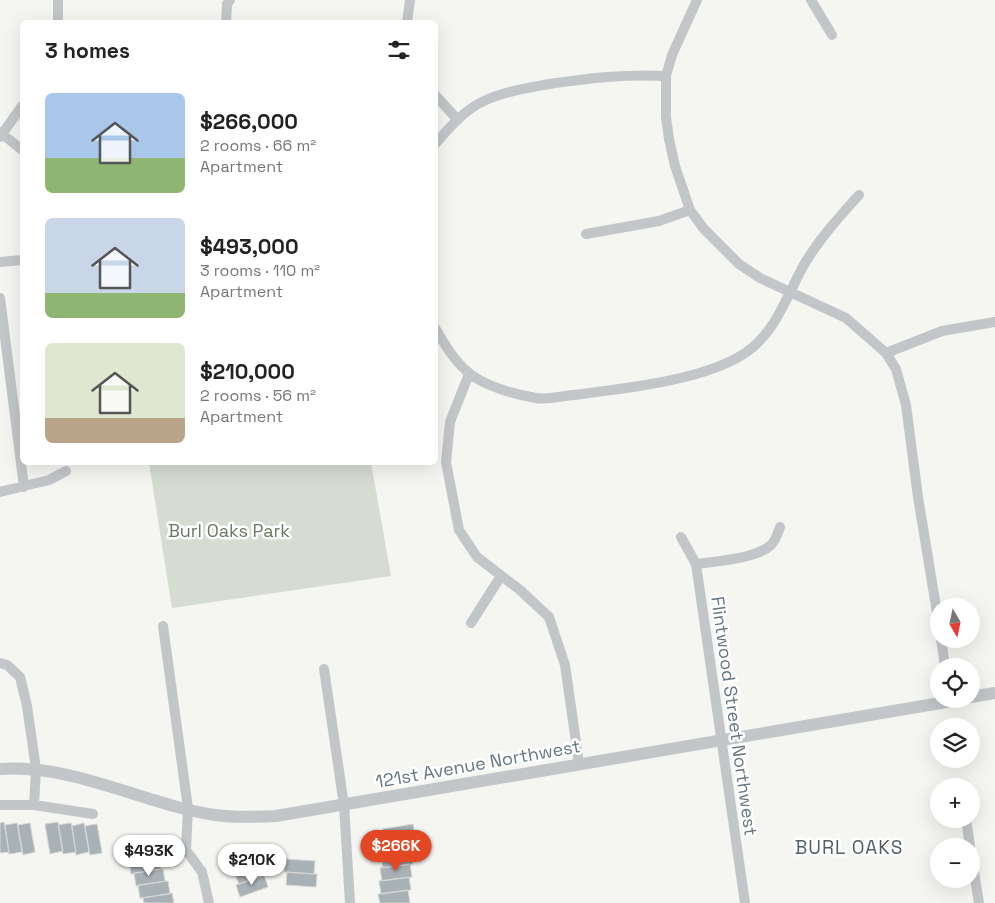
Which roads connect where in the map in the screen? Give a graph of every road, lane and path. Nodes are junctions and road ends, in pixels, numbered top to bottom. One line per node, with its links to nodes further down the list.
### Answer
1 (58, 0): 6 (street)
2 (230, 0): 7 (street)
3 (410, 0): 8 (street)
4 (697, 0): 10 (street)
5 (811, 0): 9 (street)
6 (58, 20)
7 (226, 20)
8 (407, 20)
9 (832, 35)
10 (666, 76): 13 (street); 18 (street)
11 (438, 98): 13 (street)
12 (20, 109): 14 (street)
13 (457, 119): 15 (street)
14 (0, 134): 16 (street)
15 (438, 141)
16 (20, 149)
17 (859, 195): 22 (street)
18 (690, 210): 19 (street); 22 (street)
19 (586, 234)
20 (20, 260): 21 (street)
21 (0, 262)
22 (791, 293): 26 (street); 27 (street)
23 (0, 298): 28 (street)
24 (995, 322): 26 (street)
25 (438, 333): 27 (street)
26 (886, 352): 37 (street)
27 (469, 374): 36 (street)
28 (20, 456)
29 (21, 465): 31 (street)
30 (66, 471): 31 (street)
31 (24, 487): 32 (street)
32 (0, 492)
33 (780, 527): 35 (street)
34 (681, 537): 35 (street, Flintwood Street Northwest)
35 (696, 564): 45 (street, Flintwood Street Northwest)
36 (500, 576): 38 (street); 46 (street)
37 (935, 598)
38 (471, 623)
39 (162, 626): 52 (street)
40 (0, 663): 48 (street)
41 (324, 669): 50 (street)
42 (995, 693): 43 (street)
43 (980, 696)
44 (930, 704): 45 (street, 121st Avenue Northwest)
45 (720, 740): 46 (street, 121st Avenue Northwest); 57 (street, Flintwood Street Northwest)
46 (579, 763): 50 (street, 121st Avenue Northwest)
47 (0, 769): 48 (street, 121st Avenue Northwest)
48 (36, 769): 49 (street); 52 (street, 121st Avenue Northwest)
49 (34, 805): 51 (street); 53 (street)
50 (344, 805): 52 (street, 121st Avenue Northwest); 56 (street)
51 (0, 806)
52 (188, 808): 55 (street)
53 (93, 814)
54 (977, 888): 58 (street)
55 (209, 903)
56 (350, 903)
57 (744, 903)
58 (979, 903)

